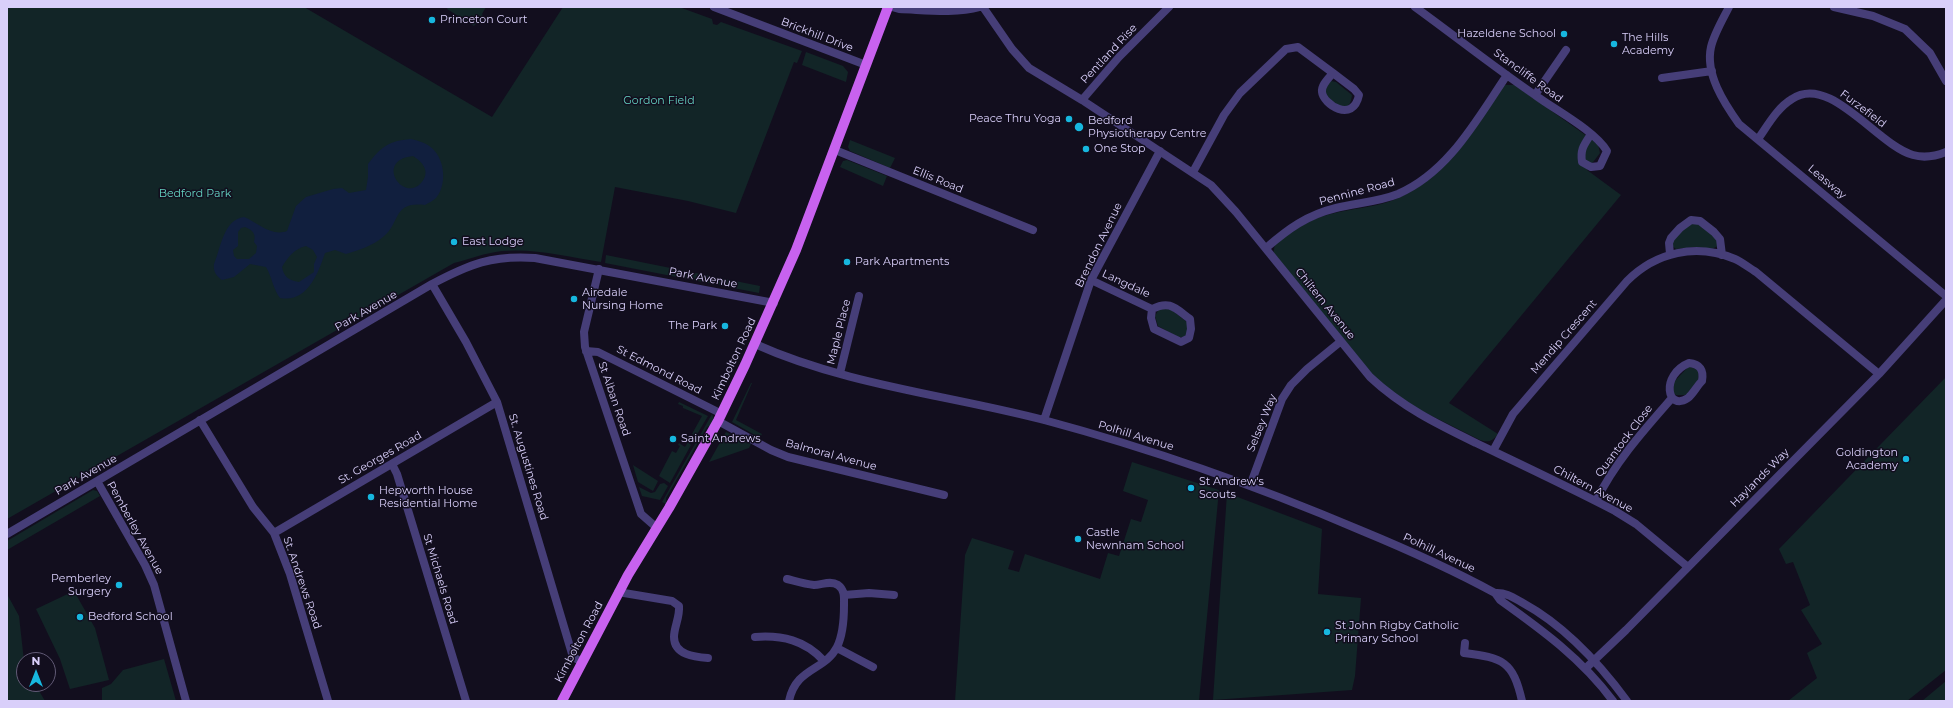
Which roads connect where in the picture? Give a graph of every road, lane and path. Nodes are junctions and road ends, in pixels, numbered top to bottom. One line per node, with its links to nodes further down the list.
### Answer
1 (714, 7): 10 (street, Brickhill Drive)
2 (888, 7): 10 (main road, Kimbolton Road)
3 (892, 7): 4 (street)
4 (981, 7): 17 (street, Chiltern Avenue)
5 (1169, 7): 17 (street, Pentland Rise)
6 (1415, 7): 13 (street, Stancliffe Road)
7 (1729, 7): 11 (street, Leasway)
8 (1834, 7): 15 (street)
9 (1566, 50): 16 (street)
10 (866, 65): 20 (main road, Kimbolton Road)
11 (1712, 71): 14 (street); 19 (street, Leasway)
12 (1333, 73): 12 (street); 23 (street)
13 (1507, 75): 16 (street, Stancliffe Road); 25 (street, Pennine Road)
14 (1662, 78)
15 (1946, 81)
16 (1535, 95): 18 (street, Stancliffe Road)
17 (1082, 100): 21 (street, Chiltern Avenue)
18 (1591, 134)
19 (1758, 139): 22 (street, Furzefield); 32 (street, Leasway)
20 (835, 150): 24 (street, Ellis Road); 34 (main road, Kimbolton Road)
21 (1160, 151): 23 (street, Chiltern Avenue); 29 (street, Brendon Avenue)
22 (1946, 152)
23 (1193, 172): 25 (street, Chiltern Avenue)
24 (1033, 230)
25 (1266, 248): 36 (street, Chiltern Avenue)
26 (1670, 254): 27 (street, Mendip Crescent); 27 (street); 46 (street, Mendip Crescent)
27 (1722, 255): 40 (street, Mendip Crescent)
28 (599, 269): 30 (street, Park Avenue); 34 (street, Park Avenue); 38 (street, St Alban Road)
29 (1091, 280): 35 (street, Langdale); 45 (street, Brendon Avenue)
30 (432, 284): 42 (street, St. Augustines Road); 44 (street, Park Avenue)
31 (859, 296): 39 (street, Maple Place)
32 (1946, 296)
33 (1946, 300): 40 (street, Haylands Way)
34 (774, 303): 37 (main road, Kimbolton Road)
35 (1152, 308): 35 (street, Langdale)
36 (1340, 342): 46 (street, Chiltern Avenue); 49 (street, Selsey Way)
37 (755, 344): 39 (street, Polhill Avenue); 43 (main road, Kimbolton Road)
38 (586, 351): 43 (street, St Edmond Road); 52 (street, St Alban Road)
39 (840, 373): 45 (street, Polhill Avenue)
40 (1879, 374): 55 (street, Haylands Way)
41 (1672, 398): 41 (street); 51 (street, Quantock Close)
42 (497, 402): 47 (street, St. Georges Road); 67 (street, St. Augustines Road)
43 (720, 417): 50 (street, Balmoral Avenue); 52 (main road, Kimbolton Road)
44 (200, 420): 48 (street, Park Avenue); 53 (street, St. Andrews Road)
45 (1044, 420): 49 (street, Polhill Avenue)
46 (1493, 451): 51 (street, Chiltern Avenue)
47 (392, 464): 53 (street, St. Georges Road); 72 (street, St Michaels Road)
48 (97, 481): 54 (street, Park Avenue); 70 (street, Pemberley Avenue)
49 (1250, 486): 58 (street, Polhill Avenue)
50 (944, 495)
51 (1596, 501): 55 (street, Chiltern Avenue)
52 (657, 528): 57 (main road, Kimbolton Road)
53 (274, 533): 71 (street, St. Andrews Road)
54 (7, 534)
55 (1688, 567): 65 (street, Haylands Way)
56 (787, 579): 59 (street)
57 (618, 592): 64 (street); 67 (main road, Kimbolton Road)
58 (1495, 593): 65 (street, Polhill Avenue); 69 (street, Polhill Avenue)
59 (844, 595): 60 (street); 63 (street)
60 (894, 595)
61 (755, 637): 66 (street)
62 (1465, 643): 75 (street)
63 (837, 648): 66 (street); 68 (street)
64 (708, 658)
65 (1594, 660): 69 (street, Haylands Way); 77 (street, Polhill Avenue)
66 (824, 661): 74 (street)
67 (582, 662): 73 (main road, Kimbolton Road)
68 (873, 667)
69 (1586, 668): 76 (street, Polhill Avenue)
70 (186, 701)
71 (328, 701)
72 (466, 701)
73 (562, 701)
74 (789, 701)
75 (1522, 701)
76 (1613, 701)
77 (1627, 701)

